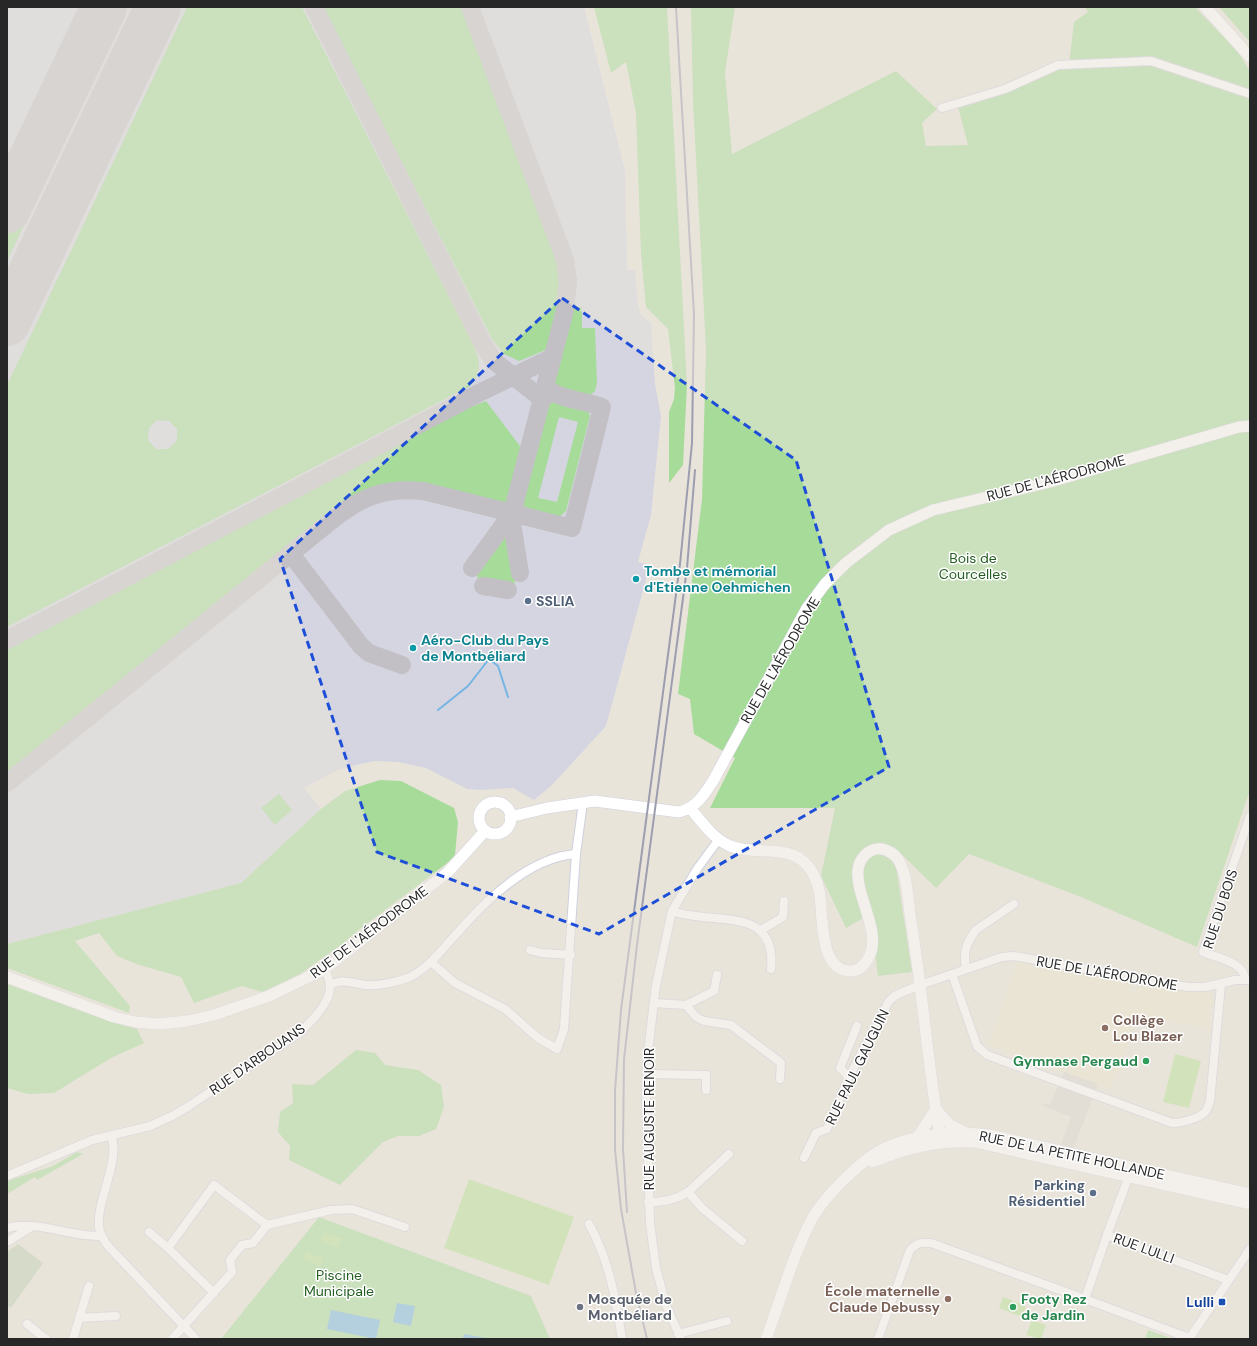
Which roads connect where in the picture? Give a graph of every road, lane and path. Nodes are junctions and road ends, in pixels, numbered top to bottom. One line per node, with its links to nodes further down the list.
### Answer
1 (1205, 7): 2 (street)
2 (1250, 58)
3 (1250, 94): 4 (street)
4 (942, 108)
5 (1250, 426): 7 (street, RUE DE L'AÉRODROME)
6 (583, 802): 7 (street); 9 (street); 12 (street)
7 (690, 808): 11 (street)
8 (1250, 816): 26 (street, RUE DU BOIS)
9 (510, 817): 10 (street); 10 (street)
10 (485, 831): 20 (street, RUE DE L'AÉRODROME)
11 (720, 839): 15 (street, RUE AUGUSTE RENOIR); 29 (street)
12 (576, 854): 18 (street); 19 (street)
13 (784, 901): 16 (street)
14 (1014, 904): 22 (street)
15 (672, 911): 16 (street); 30 (street, RUE AUGUSTE RENOIR)
16 (761, 930): 21 (street)
17 (530, 950): 18 (street)
18 (571, 955): 19 (street)
19 (431, 962): 28 (street)
20 (325, 969): 25 (street, RUE DE L'AÉRODROME); 28 (street)
21 (771, 969)
22 (966, 969): 23 (street, RUE DE L'AÉRODROME); 27 (street, RUE DE L'AÉRODROME)
23 (952, 974): 27 (street); 29 (street, RUE DE L'AÉRODROME)
24 (717, 975): 31 (street)
25 (7, 976)
26 (1248, 979): 27 (street, RUE DE L'AÉRODROME)
27 (1221, 984)
28 (330, 985): 39 (street, RUE D'ARBOUANS)
29 (920, 985): 34 (street, RUE PAUL GAUGUIN); 37 (street)
30 (654, 1003): 31 (street); 33 (street, RUE AUGUSTE RENOIR)
31 (686, 1005): 35 (street)
32 (857, 1026): 34 (street)
33 (647, 1074): 36 (street); 49 (street, RUE AUGUSTE RENOIR)
34 (849, 1077): 43 (street, RUE PAUL GAUGUIN)
35 (780, 1079)
36 (706, 1090)
37 (936, 1109): 38 (street); 40 (street); 41 (street)
38 (967, 1134): 41 (street, RUE DE LA PETITE HOLLANDE); 48 (street, RUE DE LA PETITE HOLLANDE)
39 (111, 1136): 45 (street, RUE D'ARBOUANS); 58 (street)
40 (917, 1138): 41 (street, RUE DE LA PETITE HOLLANDE); 44 (street, RUE DE LA PETITE HOLLANDE)
41 (941, 1138): 44 (street, RUE DE LA PETITE HOLLANDE); 46 (street, RUE DE LA PETITE HOLLANDE)
42 (729, 1154): 47 (street)
43 (804, 1158)
44 (854, 1171): 78 (street, RUE DE LA PETITE HOLLANDE)
45 (7, 1176)
46 (1129, 1176): 50 (street, RUE DE LA PETITE HOLLANDE); 57 (street)
47 (688, 1192): 49 (street); 59 (street)
48 (1250, 1194)
49 (648, 1202): 72 (street, RUE AUGUSTE RENOIR)
50 (1250, 1204)
51 (589, 1224): 77 (street)
52 (267, 1225): 54 (street); 61 (street); 65 (street)
53 (31, 1227): 55 (street); 58 (street); 60 (street)
54 (405, 1227)
55 (7, 1228)
56 (149, 1232): 61 (street)
57 (1107, 1235): 63 (street, RUE LULLI); 66 (street, RUE LULLI)
58 (101, 1236): 71 (street)
59 (742, 1241)
60 (7, 1242)
61 (168, 1248): 65 (street)
62 (1250, 1251): 63 (street)
63 (1228, 1280): 80 (street)
64 (89, 1286): 68 (street)
65 (214, 1292): 71 (street)
66 (1081, 1298): 79 (street); 80 (street)
67 (116, 1316): 68 (street)
68 (79, 1318): 74 (street)
69 (727, 1321): 72 (street)
70 (27, 1324): 73 (street)
71 (184, 1327): 75 (street); 76 (street)
72 (680, 1336)
73 (46, 1339)
74 (73, 1339)
75 (172, 1339)
76 (196, 1339)
77 (622, 1339)
78 (766, 1339)
79 (878, 1339)
80 (1189, 1339)

